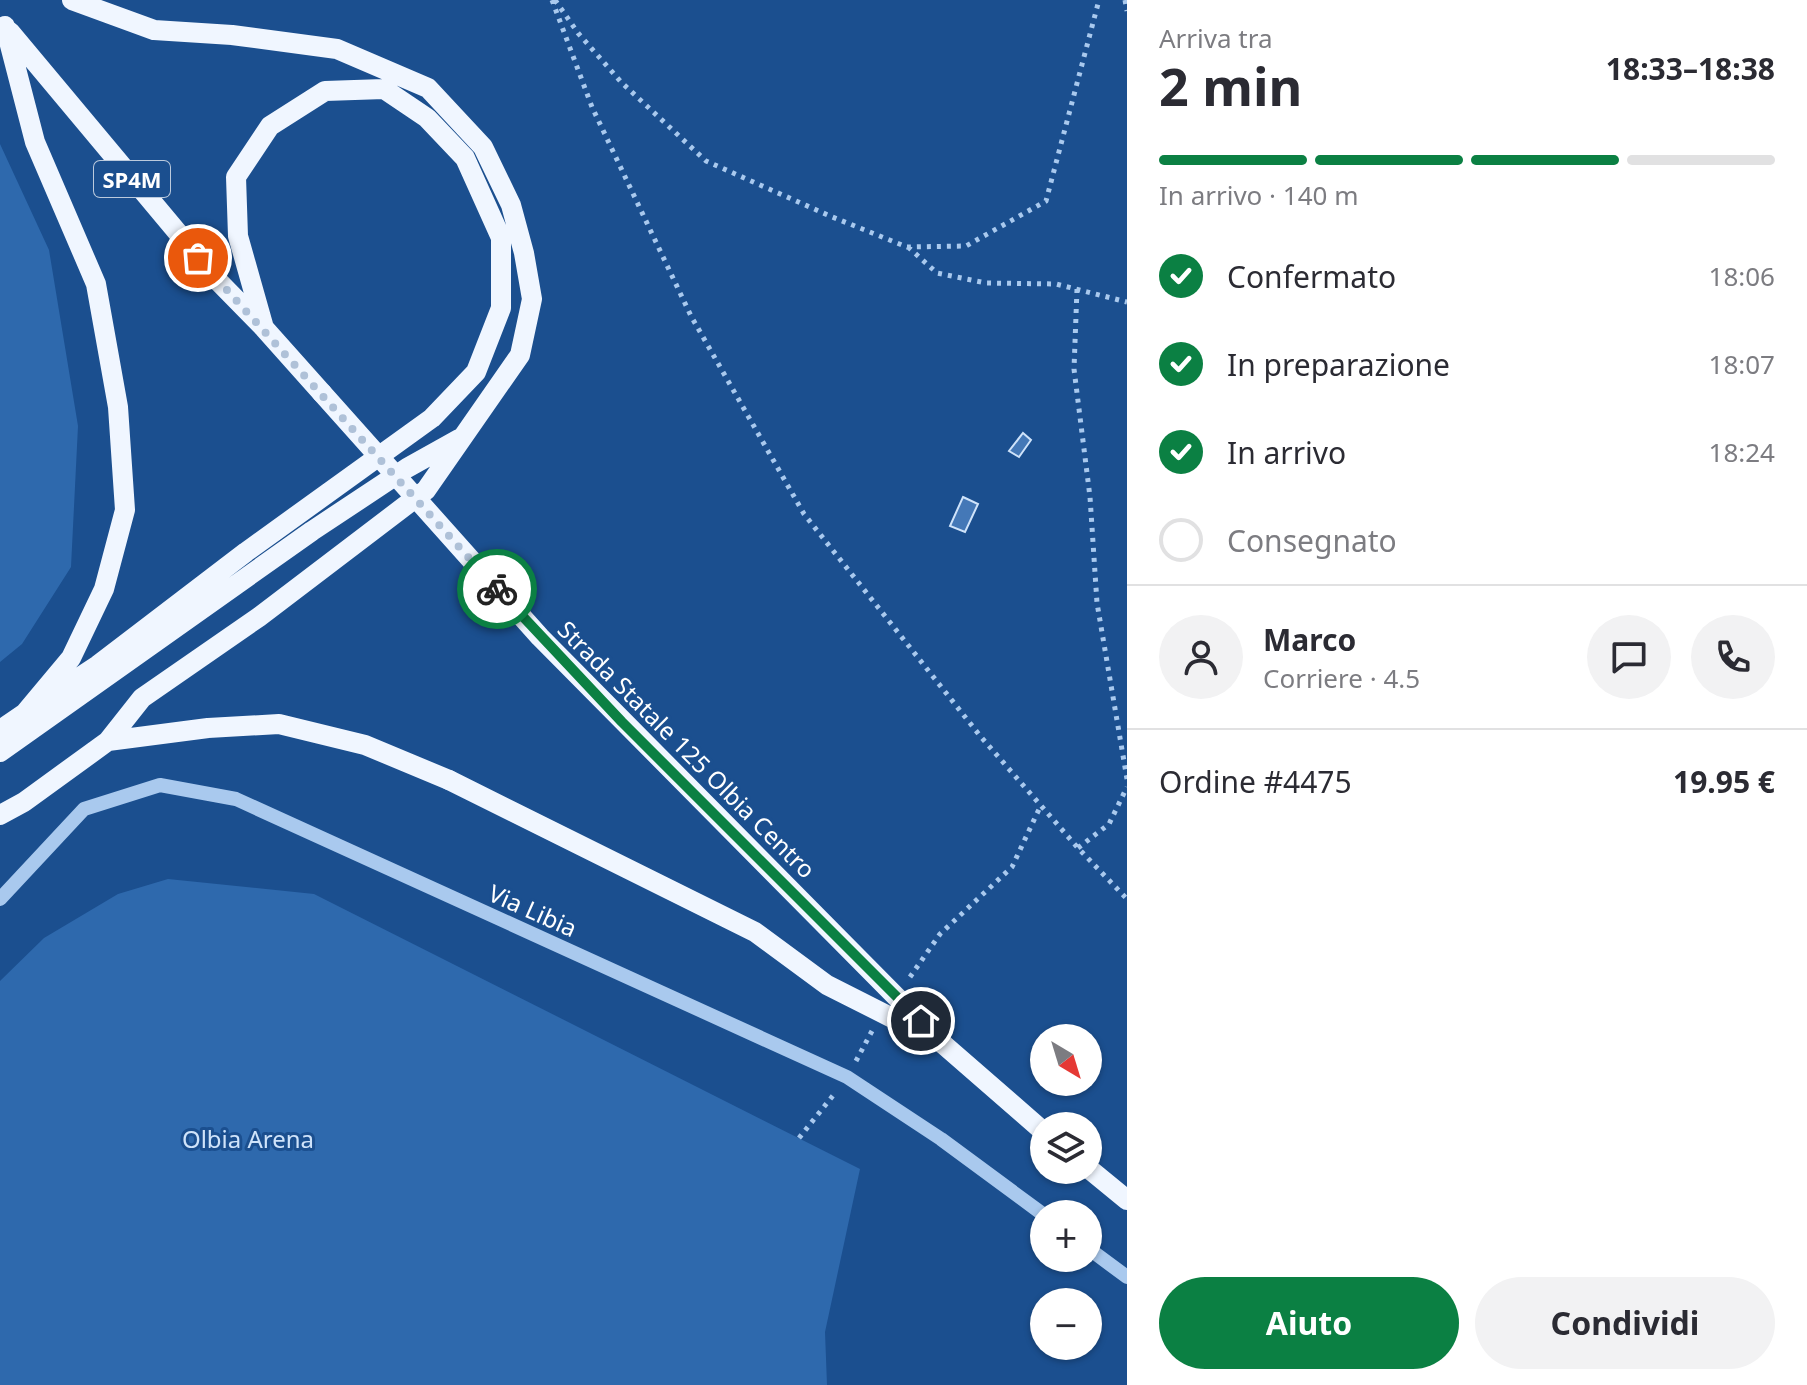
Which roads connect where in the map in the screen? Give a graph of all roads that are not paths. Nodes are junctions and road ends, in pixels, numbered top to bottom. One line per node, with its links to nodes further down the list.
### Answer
1 (72, 0): 4 (main road)
2 (2, 23): 3 (main road, Strada Statale 125 Olbia Centro / SP4M); 5 (main road)
3 (264, 328): 5 (main road); 13 (main road, Strada Statale 125 Olbia Centro / SP4M, bridge)
4 (465, 436): 7 (main road); 8 (main road)
5 (25, 713): 6 (main road)
6 (0, 730)
7 (108, 741): 9 (main road); 13 (main road, bridge)
8 (0, 752)
9 (24, 802): 10 (main road); 11 (main road)
10 (0, 815)
11 (0, 830)
12 (0, 899): 17 (street, Via Libia)
13 (943, 1044): 14 (main road, Strada Statale 125 Olbia Centro / SP4M)
14 (1030, 1120)
15 (1102, 1179): 16 (main road)
16 (1127, 1200)
17 (1030, 1205)
18 (1102, 1258): 19 (street)
19 (1127, 1277)

